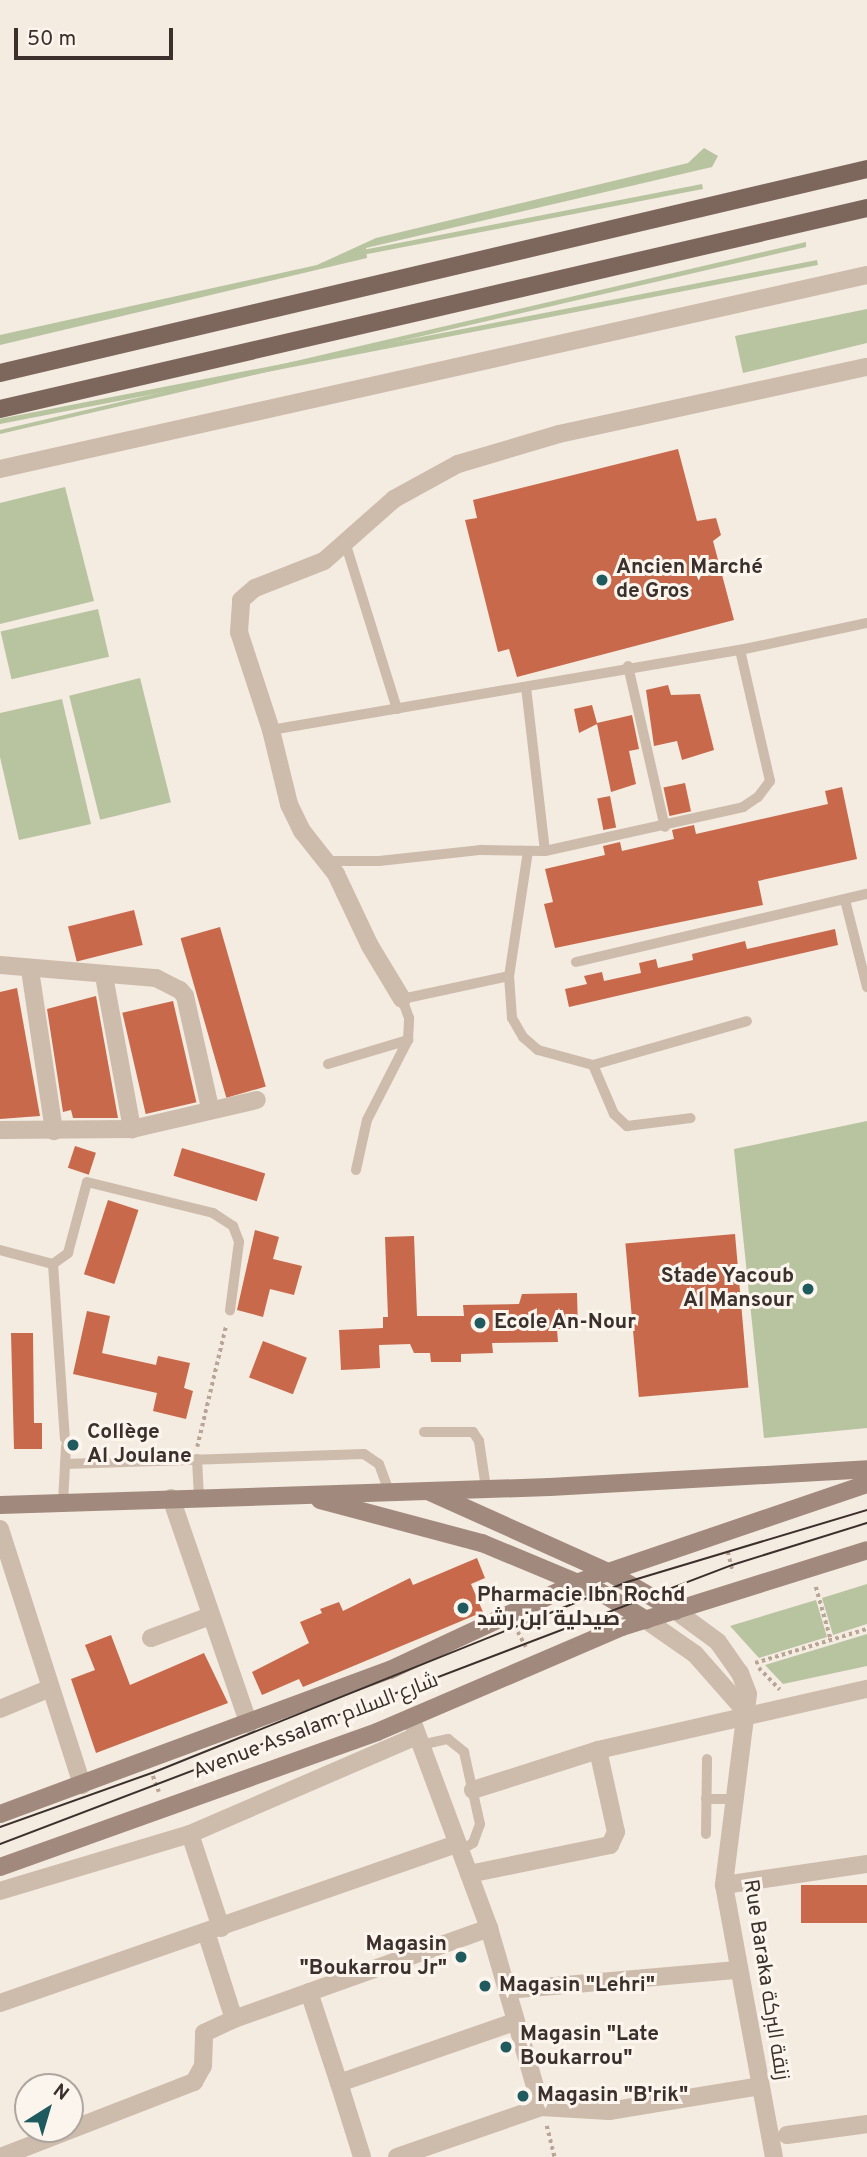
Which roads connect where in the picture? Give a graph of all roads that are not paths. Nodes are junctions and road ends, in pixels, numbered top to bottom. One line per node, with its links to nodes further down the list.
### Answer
1 (867, 169): 5 (main road)
2 (867, 208): 6 (main road)
3 (867, 275): 7 (street)
4 (867, 367): 8 (street)
5 (0, 373)
6 (0, 409)
7 (0, 469)
8 (345, 542): 13 (lane); 14 (street)
9 (867, 623): 10 (lane)
10 (740, 650): 11 (lane); 15 (lane)
11 (628, 666): 12 (lane); 15 (lane)
12 (526, 687): 13 (lane); 17 (lane)
13 (397, 709): 14 (lane)
14 (271, 730): 18 (street)
15 (665, 827): 17 (lane)
16 (528, 850): 17 (lane); 18 (lane); 25 (lane)
17 (545, 851)
18 (325, 861): 27 (street)
19 (867, 894): 20 (lane)
20 (845, 900): 21 (lane); 26 (lane)
21 (576, 962)
22 (0, 965): 23 (street)
23 (30, 970): 24 (street); 37 (street)
24 (104, 976): 33 (street); 35 (street)
25 (509, 976): 27 (lane); 31 (lane)
26 (867, 987)
27 (402, 999): 29 (lane)
28 (747, 1021): 31 (lane)
29 (408, 1040): 30 (lane); 38 (lane)
30 (328, 1064)
31 (593, 1065): 34 (lane)
32 (257, 1100): 33 (street)
33 (210, 1108): 35 (street)
34 (691, 1118)
35 (132, 1129): 37 (street)
36 (0, 1130): 37 (street)
37 (54, 1131)
38 (356, 1170)
39 (0, 1250): 40 (lane)
40 (53, 1264): 41 (lane); 44 (lane)
41 (230, 1310)
42 (424, 1432): 47 (lane)
43 (197, 1459): 44 (lane); 49 (lane); 51 (lane)
44 (65, 1464): 53 (lane)
45 (867, 1469): 47 (main road)
46 (867, 1485): 57 (main road, Avenue Assalam شارع السلام)
47 (486, 1488): 48 (main road)
48 (426, 1490): 49 (main road); 57 (main road)
49 (389, 1491): 50 (main road)
50 (300, 1495): 51 (main road); 58 (main road)
51 (199, 1497): 52 (main road)
52 (171, 1498): 53 (main road); 60 (street)
53 (63, 1502): 54 (main road)
54 (0, 1505)
55 (0, 1529): 63 (street)
56 (867, 1550): 59 (main road, Avenue Assalam شارع السلام)
57 (608, 1572): 58 (main road, Avenue Assalam شارع السلام); 59 (main road)
58 (579, 1583): 61 (main road); 68 (main road, Avenue Assalam شارع السلام)
59 (676, 1611): 61 (main road, Avenue Assalam شارع السلام); 66 (street, Rue Baraka زنقة البركة)
60 (211, 1616): 62 (street); 68 (street)
61 (646, 1620): 66 (street); 67 (main road, Avenue Assalam شارع السلام)
62 (151, 1638)
63 (48, 1689): 65 (street); 72 (street)
64 (867, 1689): 66 (street)
65 (0, 1709)
66 (747, 1713): 70 (street); 75 (street, Rue Baraka زنقة البركة)
67 (411, 1717): 69 (street); 81 (main road, Avenue Assalam شارع السلام)
68 (249, 1724): 72 (main road, Avenue Assalam شارع السلام)
69 (419, 1740): 73 (lane); 77 (street); 79 (street)
70 (598, 1751): 73 (street); 82 (street)
71 (707, 1759): 74 (lane)
72 (82, 1785): 76 (main road, Avenue Assalam شارع السلام)
73 (473, 1790): 79 (lane)
74 (706, 1799): 75 (lane); 78 (lane)
75 (734, 1799): 83 (street, Rue Baraka زنقة البركة)
76 (0, 1814)
77 (190, 1834): 84 (street); 86 (street)
78 (706, 1834)
79 (458, 1848): 82 (street); 86 (street)
80 (867, 1864): 83 (street)
81 (0, 1867)
82 (469, 1874): 85 (street)
83 (724, 1885): 87 (street, Rue Baraka زنقة البركة)
84 (0, 1891)
85 (489, 1928): 88 (street); 89 (street)
86 (213, 1930): 90 (street); 91 (street)
87 (737, 1970): 88 (street); 94 (street, Rue Baraka زنقة البركة)
88 (507, 1990): 92 (street)
89 (309, 1992): 91 (street); 93 (street)
90 (0, 2003)
91 (234, 2019): 100 (street)
92 (514, 2022): 93 (street); 95 (street)
93 (339, 2083): 101 (street)
94 (760, 2086): 95 (street); 99 (street, Rue Baraka زنقة البركة)
95 (541, 2107): 102 (street)
96 (867, 2124): 97 (street)
97 (787, 2135)
98 (0, 2148): 100 (street)
99 (770, 2156)
100 (4, 2157)
101 (362, 2157)
102 (397, 2157)

